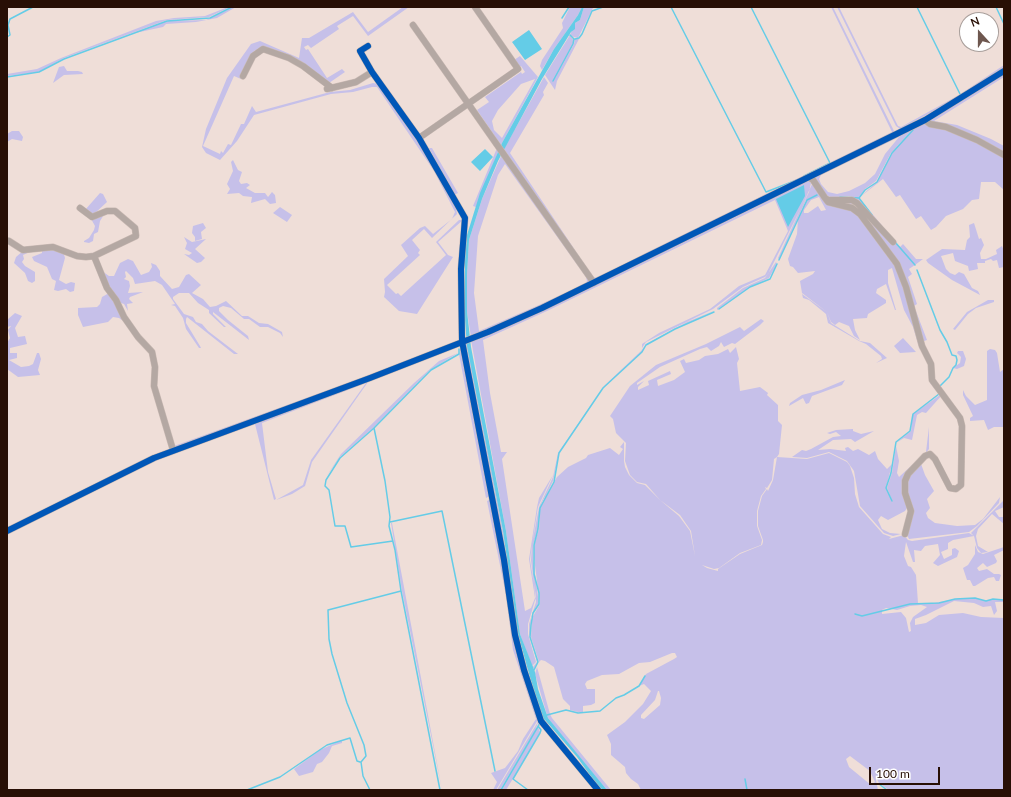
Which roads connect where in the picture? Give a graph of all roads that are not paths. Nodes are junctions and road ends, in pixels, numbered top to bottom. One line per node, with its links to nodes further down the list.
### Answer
1 (475, 7): 7 (street)
2 (413, 25): 7 (street)
3 (368, 46): 4 (street)
4 (372, 72): 6 (street); 9 (street)
5 (1004, 72): 8 (street)
6 (243, 76)
7 (470, 103): 9 (street); 17 (street)
8 (925, 120): 10 (street); 11 (street)
9 (419, 138): 18 (street)
10 (1004, 155)
11 (810, 178): 12 (street); 17 (street)
12 (825, 198): 15 (street); 21 (street)
13 (80, 208): 16 (street)
14 (9, 241): 16 (street)
15 (893, 242)
16 (94, 256): 19 (street)
17 (594, 283): 18 (street)
18 (464, 340): 19 (street); 22 (street)
19 (173, 450): 20 (street)
20 (7, 531)
21 (905, 534)
22 (598, 790)

